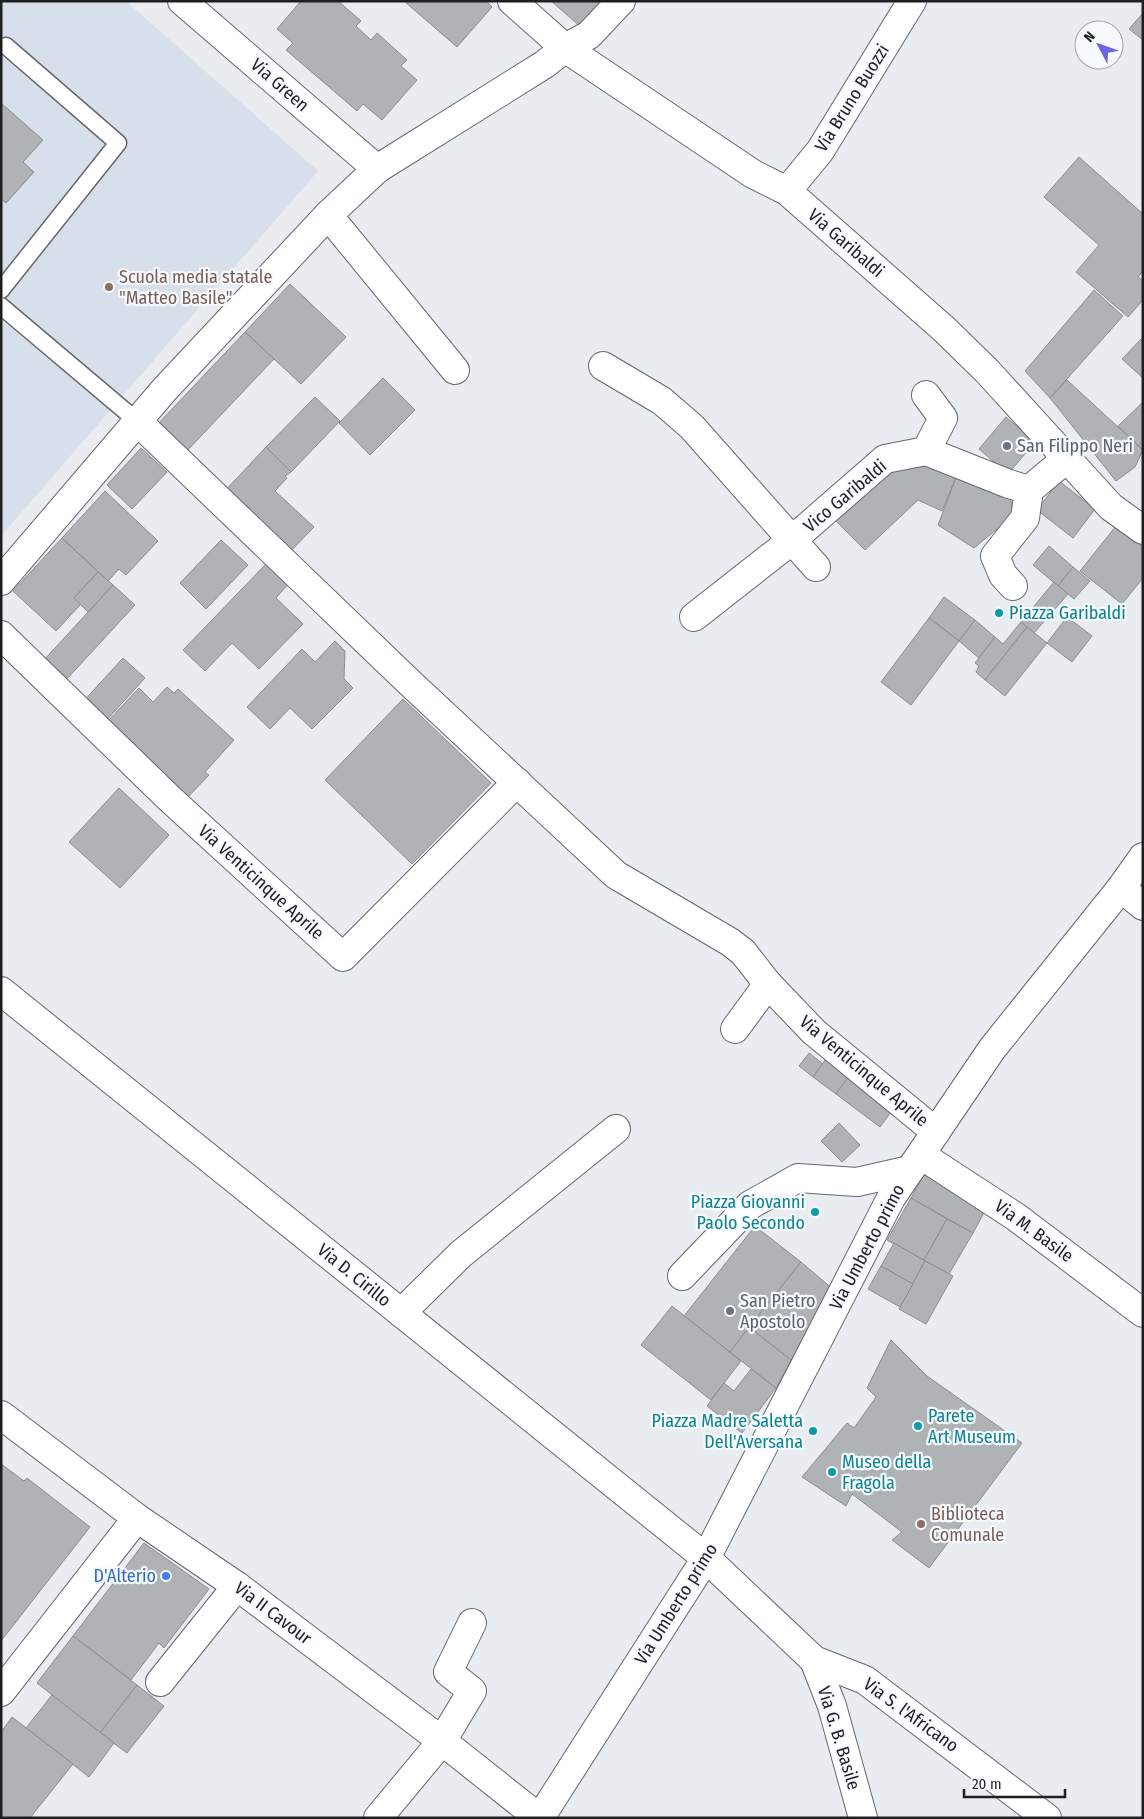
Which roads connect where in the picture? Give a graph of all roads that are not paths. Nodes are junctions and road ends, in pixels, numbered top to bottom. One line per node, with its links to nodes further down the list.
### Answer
1 (182, 1): 7 (street, Via Green)
2 (512, 1): 6 (street, Via Garibaldi)
3 (621, 1): 6 (street)
4 (912, 1): 8 (street, Via Bruno Buozzi)
5 (6, 46): 10 (lane)
6 (565, 48): 7 (street); 8 (street, Via Garibaldi)
7 (377, 169): 9 (street)
8 (787, 191): 17 (street, Via Garibaldi)
9 (328, 215): 13 (street); 15 (street)
10 (1, 290)
11 (1, 306): 15 (lane)
12 (603, 366): 20 (street)
13 (455, 370)
14 (926, 395): 16 (street)
15 (137, 421): 22 (street); 26 (street, Via Venticinque Aprile)
16 (926, 451): 18 (street); 20 (street, Vico Garibaldi)
17 (1066, 459): 18 (street); 19 (street, Via Garibaldi)
18 (1029, 490): 23 (street)
19 (1143, 530)
20 (791, 540): 21 (street); 24 (street, Vico Garibaldi)
21 (816, 567)
22 (1, 581)
23 (1012, 586)
24 (694, 617)
25 (1, 635): 26 (street, Via Venticinque Aprile)
26 (517, 782): 30 (street, Via Venticinque Aprile)
27 (1143, 857): 28 (street, Via Umberto primo)
28 (1121, 888): 29 (street); 34 (street, Via Umberto primo)
29 (1143, 906)
30 (768, 984): 32 (street); 34 (street, Via Venticinque Aprile)
31 (1, 992): 37 (street, Via D. Cirillo)
32 (735, 1028)
33 (616, 1129): 37 (street)
34 (936, 1132): 35 (street, Via Umberto primo)
35 (915, 1162): 36 (street, Via Umberto primo); 38 (street, Via M. Basile); 41 (street, Via Umberto primo)
36 (682, 1276)
37 (401, 1313): 41 (street, Via D. Cirillo)
38 (1143, 1313)
39 (1, 1415): 40 (street, Via II Cavour)
40 (137, 1518): 42 (street, Via II Cavour); 46 (street)
41 (706, 1558): 44 (street, Via S. l'Africano); 49 (street, Via Umberto primo)
42 (237, 1586): 45 (street); 47 (street, Via II Cavour)
43 (472, 1623): 47 (street)
44 (814, 1660): 50 (street, Via G. B. Basile); 51 (street, Via S. l'Africano)
45 (160, 1682)
46 (1, 1692)
47 (442, 1741): 48 (street); 49 (street, Via II Cavour)
48 (378, 1818)
49 (540, 1818)
50 (863, 1818)
51 (1047, 1818)

